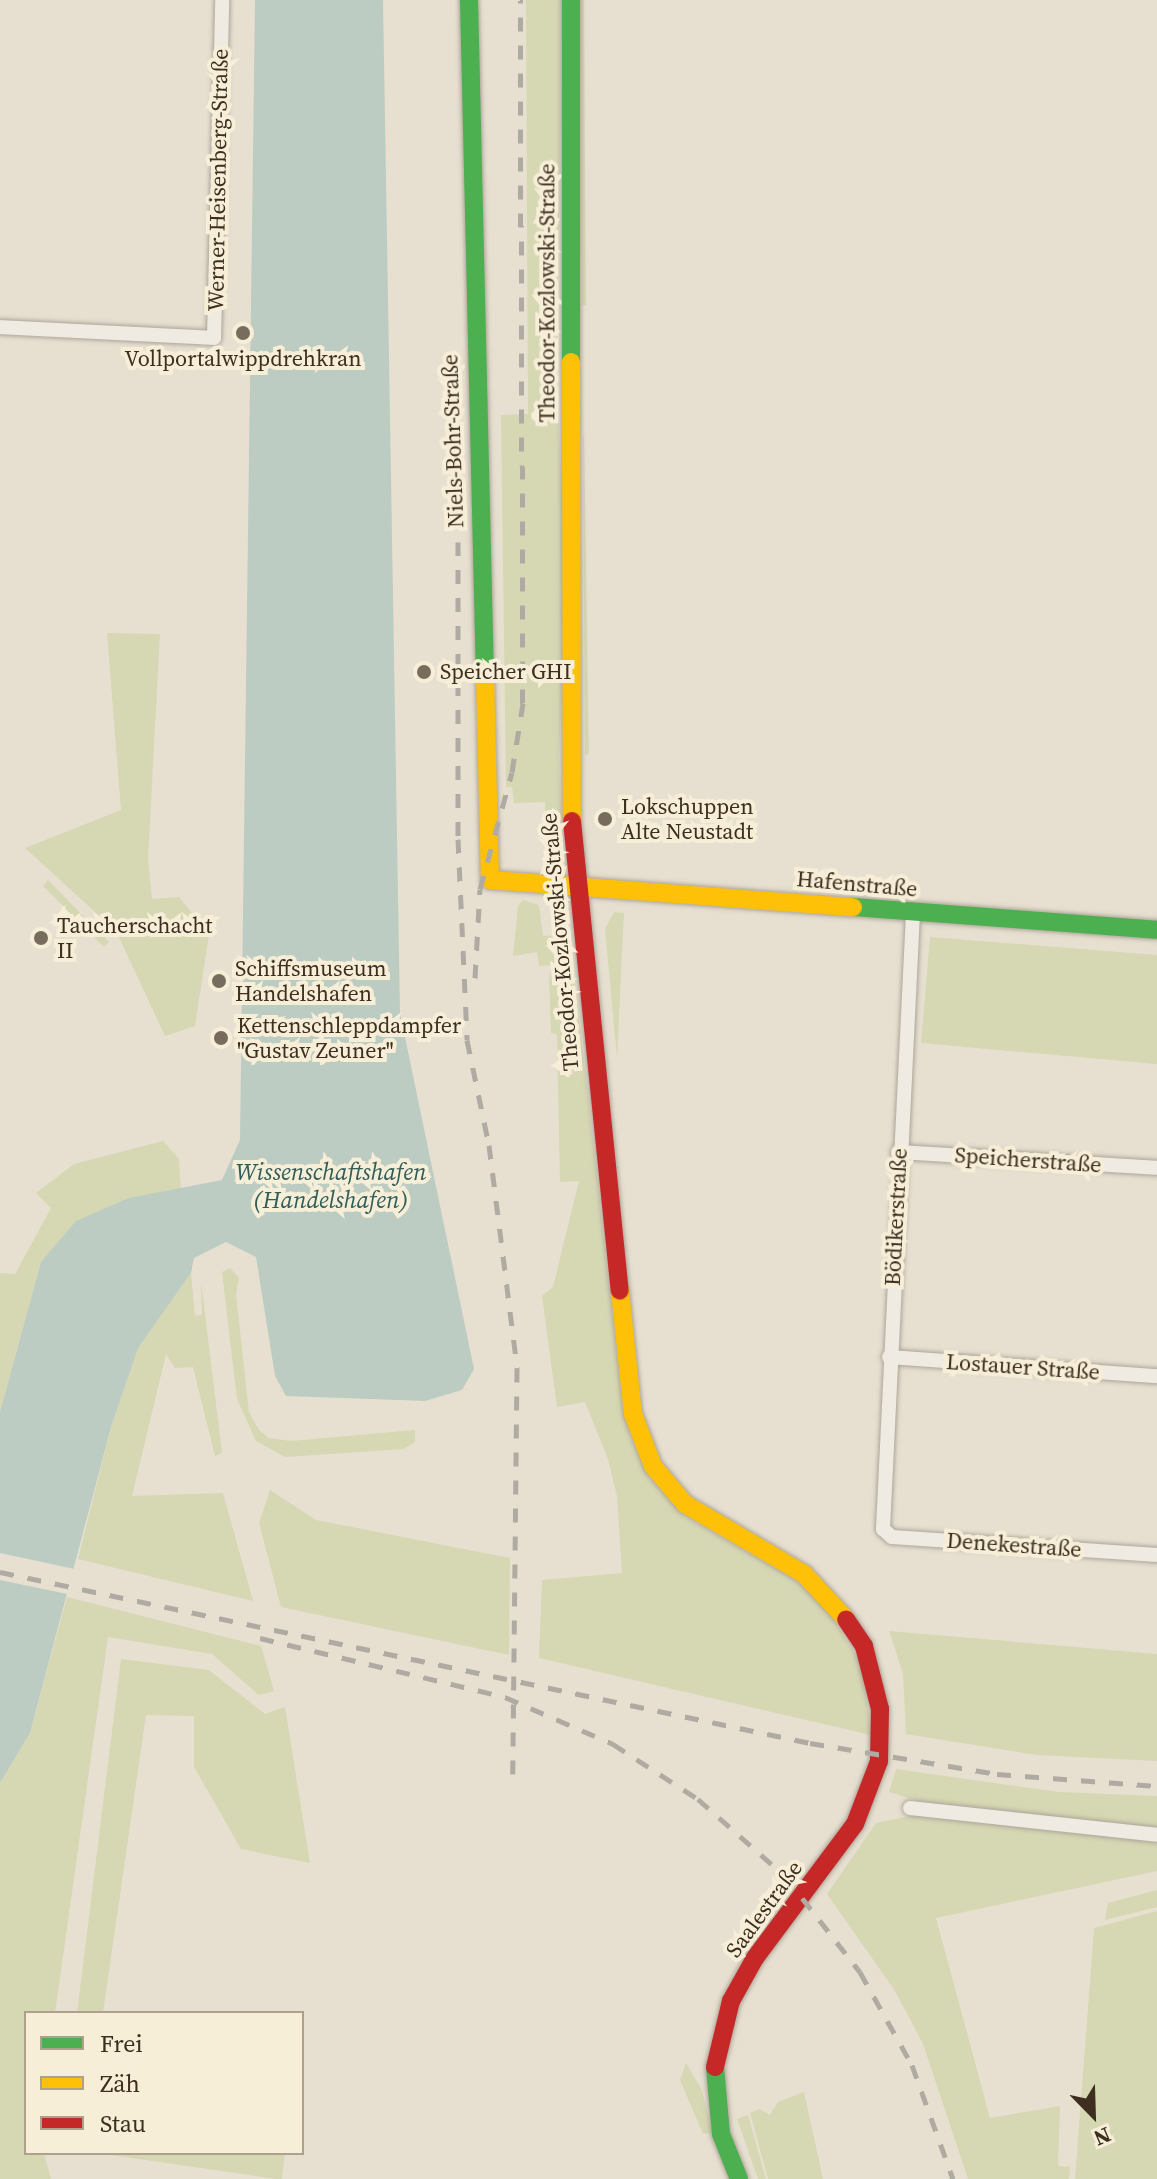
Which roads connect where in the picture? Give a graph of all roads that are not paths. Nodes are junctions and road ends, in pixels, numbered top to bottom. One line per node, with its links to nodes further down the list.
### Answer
1 (222, 0): 4 (street, Werner-Heisenberg-Straße)
2 (469, 0): 5 (main road, Niels-Bohr-Straße)
3 (571, 0): 6 (main road, Theodor-Kozlowski-Straße)
4 (0, 327)
5 (490, 880): 6 (main road, Hafenstraße)
6 (577, 885): 7 (main road, Hafenstraße); 17 (main road, Theodor-Kozlowski-Straße)
7 (913, 913): 8 (main road, Hafenstraße); 11 (street, Bödikerstraße)
8 (1133, 930): 9 (main road, Hafenstraße); 10 (main road, Hafenstraße)
9 (1157, 930)
10 (1157, 940)
11 (898, 1152): 12 (street, Speicherstraße); 13 (street, Bödikerstraße)
12 (1157, 1168)
13 (889, 1357): 14 (street, Lostauer Straße); 15 (street, Bödikerstraße)
14 (1157, 1376)
15 (882, 1520): 16 (street, Denekestraße)
16 (1157, 1555)
17 (877, 1769): 20 (main road, Saalestraße)
18 (910, 1808): 19 (street)
19 (1157, 1835)
20 (739, 2179)

